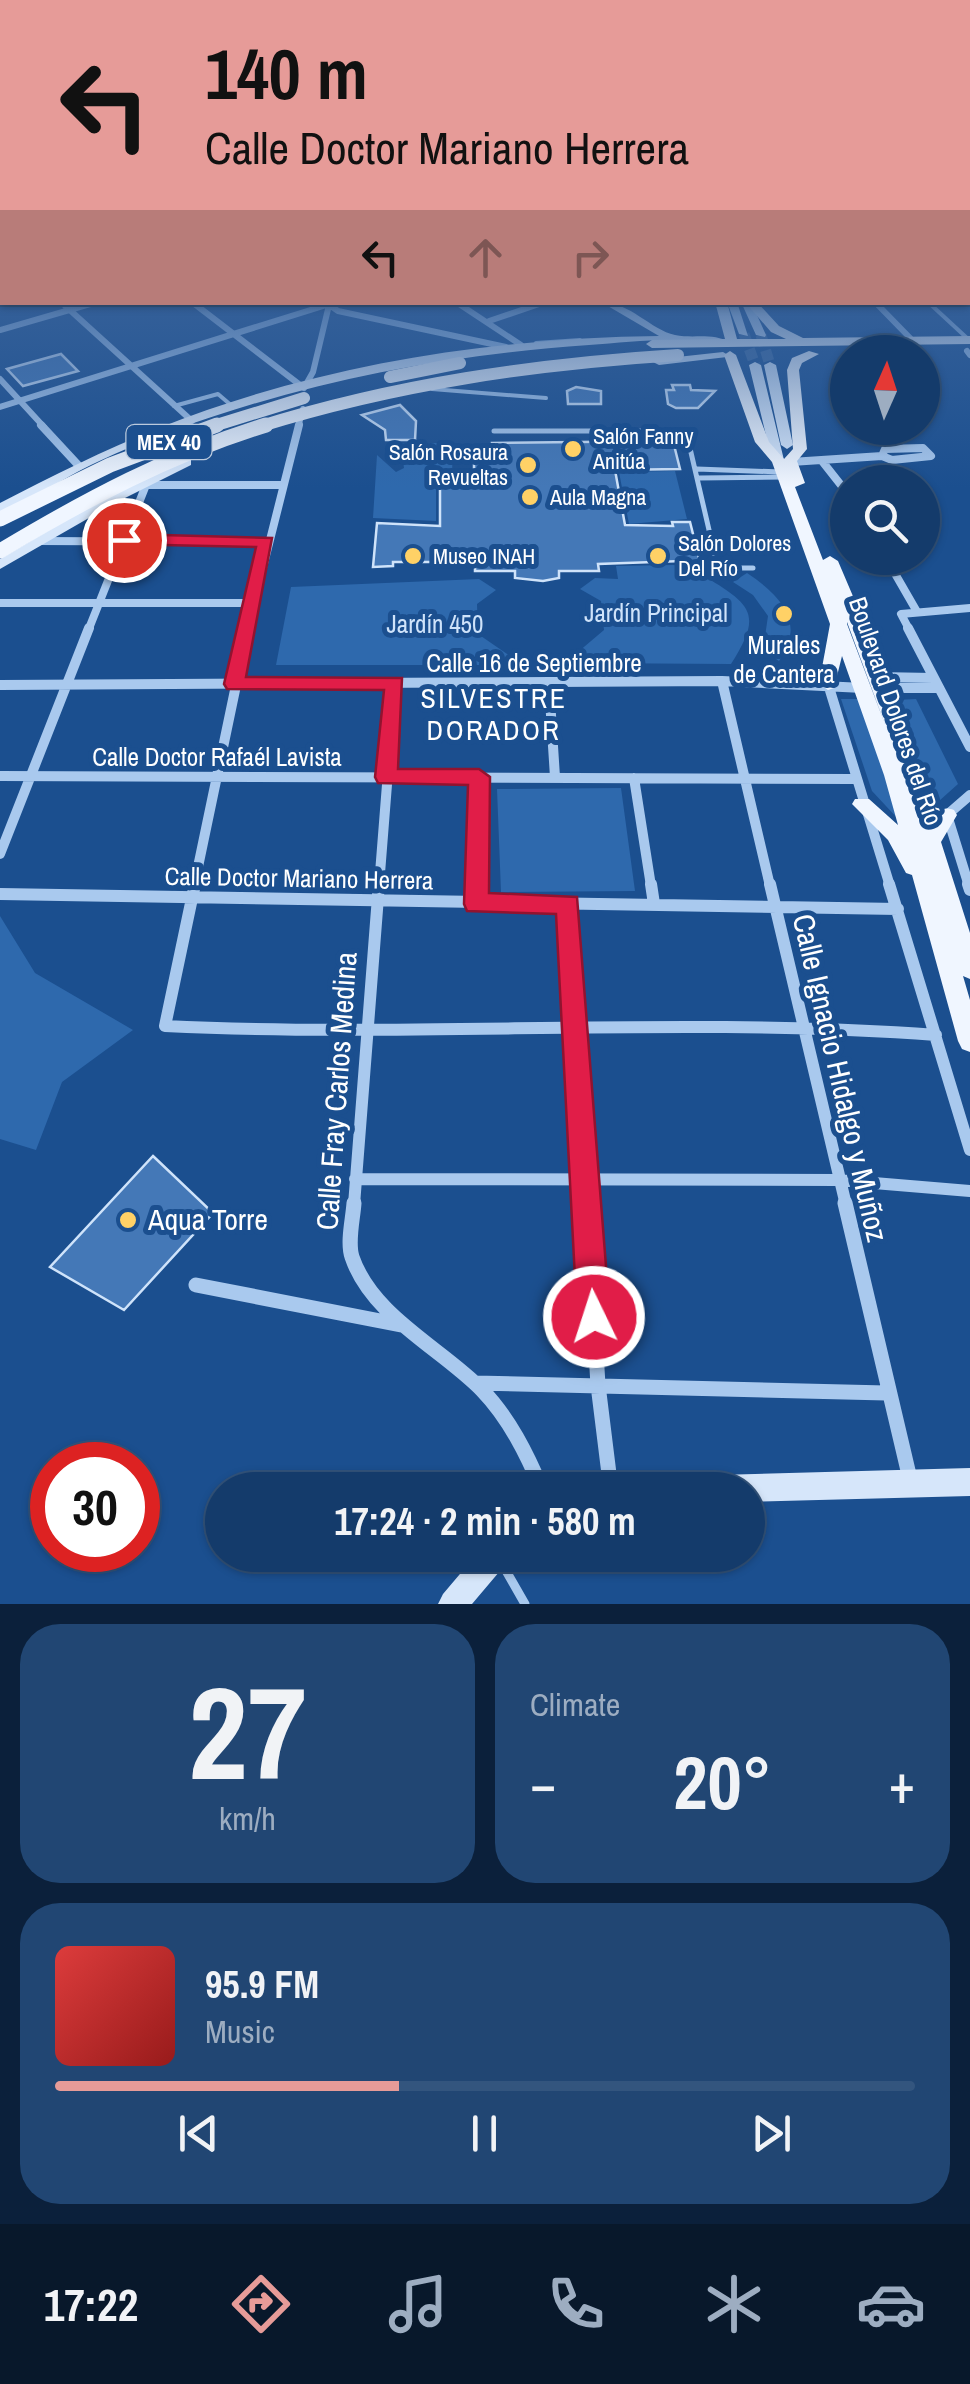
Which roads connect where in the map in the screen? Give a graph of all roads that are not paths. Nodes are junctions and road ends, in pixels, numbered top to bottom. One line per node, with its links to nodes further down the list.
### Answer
1 (101, 338): 20 (street)
2 (220, 338): 20 (street)
3 (237, 338): 26 (street)
4 (322, 338): 26 (street)
5 (469, 338): 15 (street)
6 (512, 338): 13 (street)
7 (671, 338): 13 (street); 14 (street)
8 (729, 338): 14 (main road)
9 (794, 338): 10 (main road)
10 (803, 342): 11 (main road, MEX 40); 14 (main road, MEX 40)
11 (830, 342)
12 (940, 344): 16 (main road, MEX 40)
13 (522, 345): 15 (street)
14 (731, 346): 18 (main road, MEX 40); 25 (street); 41 (main road); 47 (main road, MEX 40, bridge); 51 (main road, MEX 40, bridge)
15 (506, 347): 23 (street)
16 (969, 348): 17 (main road)
17 (940, 350)
18 (813, 354): 19 (main road, MEX 40); 41 (main road)
19 (830, 354)
20 (132, 365): 29 (street); 30 (street)
21 (755, 365): 41 (street)
22 (770, 365): 41 (street)
23 (400, 366): 26 (street); 27 (street)
24 (0, 379): 29 (street)
25 (432, 389): 27 (street); 28 (lane)
26 (304, 392): 32 (street); 33 (street)
27 (409, 394): 33 (street)
28 (546, 398)
29 (20, 401): 31 (street); 39 (street)
30 (174, 406): 32 (lane); 34 (street)
31 (0, 407)
32 (233, 407): 34 (street)
33 (300, 420): 36 (street); 45 (street)
34 (192, 421): 36 (street); 39 (street)
35 (494, 431): 40 (lane)
36 (233, 442): 44 (street)
37 (882, 456): 37 (street); 38 (street)
38 (822, 460): 41 (street); 42 (street)
39 (79, 466): 46 (street)
40 (697, 469): 41 (lane); 43 (lane)
41 (788, 469): 43 (lane); 60 (main road, Boulevard Dolores del Río); 63 (main road, Boulevard Dolores del Río)
42 (830, 470)
43 (699, 478): 53 (lane)
44 (143, 485): 45 (street); 48 (street); 49 (street)
45 (281, 485): 50 (street)
46 (0, 508)
47 (0, 519)
48 (124, 540): 49 (street); 50 (street); 57 (street)
49 (36, 542): 52 (street)
50 (266, 542): 56 (street)
51 (0, 551)
52 (0, 565)
53 (753, 568)
54 (896, 575): 59 (street)
55 (0, 603): 57 (street)
56 (253, 603): 57 (street); 67 (street)
57 (99, 604): 66 (street)
58 (970, 608): 59 (street)
59 (916, 610): 64 (street)
60 (838, 620): 63 (main road, Boulevard Dolores del Río); 69 (main road)
61 (722, 681): 68 (street, Calle 16 de Septiembre); 69 (street, Calle 16 de Septiembre); 71 (street, Calle Ignacio Hidalgo y Muñoz)
62 (395, 683): 67 (street, Calle 16 de Septiembre); 68 (street, Calle 16 de Septiembre); 75 (street, Calle Fray Carlos Medina)
63 (872, 683): 64 (street, Calle 16 de Septiembre); 69 (street, Calle 16 de Septiembre); 83 (main road, Boulevard Dolores del Río); 85 (main road, Boulevard Dolores del Río)
64 (936, 683): 70 (street)
65 (0, 684): 66 (street, Calle 16 de Septiembre)
66 (66, 684): 67 (street, Calle 16 de Septiembre); 73 (street)
67 (234, 684): 74 (street)
68 (549, 684): 77 (street)
69 (828, 684): 79 (street)
70 (970, 747)
71 (744, 775): 78 (street, Calle Doctor Rafaél Lavista); 79 (street, Calle Doctor Rafaél Lavista); 93 (street, Calle Ignacio Hidalgo y Muñoz)
72 (0, 776): 73 (street, Calle Doctor Rafaél Lavista)
73 (31, 776): 74 (street, Calle Doctor Rafaél Lavista); 84 (street)
74 (215, 777): 75 (street, Calle Doctor Rafaél Lavista); 88 (street)
75 (386, 777): 76 (street, Calle Doctor Rafaél Lavista); 89 (street, Calle Fray Carlos Medina)
76 (479, 777): 77 (street, Calle Doctor Rafaél Lavista); 90 (street)
77 (555, 777): 78 (street, Calle Doctor Rafaél Lavista)
78 (634, 778): 92 (street)
79 (853, 778): 81 (street)
80 (970, 795): 82 (street)
81 (862, 804): 85 (main road); 94 (street)
82 (947, 815): 83 (main road); 86 (street)
83 (932, 839): 95 (main road, Boulevard Dolores del Río)
84 (0, 854)
85 (930, 887): 100 (main road, Boulevard Dolores del Río)
86 (970, 890)
87 (0, 894): 88 (street, Calle Doctor Mariano Herrera)
88 (192, 900): 89 (street, Calle Doctor Mariano Herrera); 98 (street)
89 (376, 902): 90 (street, Calle Doctor Mariano Herrera); 98 (street, Calle Fray Carlos Medina)
90 (476, 904): 91 (street, Calle Doctor Mariano Herrera)
91 (568, 904): 92 (street, Calle Doctor Mariano Herrera); 97 (street)
92 (654, 904): 93 (street, Calle Doctor Mariano Herrera)
93 (774, 904): 94 (street, Calle Doctor Mariano Herrera); 96 (street, Calle Ignacio Hidalgo y Muñoz)
94 (898, 908): 99 (street)
95 (970, 969)
96 (802, 1025): 97 (street); 99 (street); 104 (street, Calle Ignacio Hidalgo y Muñoz)
97 (574, 1028): 98 (street); 103 (street)
98 (365, 1030): 102 (street, Calle Fray Carlos Medina)
99 (936, 1035): 101 (street)
100 (970, 1041)
101 (970, 1150)
102 (354, 1179): 103 (street); 107 (street, Calle Fray Carlos Medina)
103 (584, 1180): 104 (street); 109 (street)
104 (838, 1180): 105 (street); 110 (street, Calle Ignacio Hidalgo y Muñoz)
105 (970, 1191)
106 (196, 1285): 107 (street)
107 (404, 1325): 108 (street, Calle Fray Carlos Medina)
108 (475, 1383): 109 (street); 111 (street, Calle Fray Carlos Medina)
109 (598, 1385): 110 (street); 112 (street)
110 (886, 1393): 114 (street, Calle Ignacio Hidalgo y Muñoz)
111 (534, 1472)
112 (609, 1472)
113 (970, 1482): 114 (street)
114 (911, 1485): 115 (street)
115 (765, 1488)
116 (481, 1572): 118 (street)
117 (506, 1572): 119 (lane)
118 (453, 1604)
119 (525, 1604)

